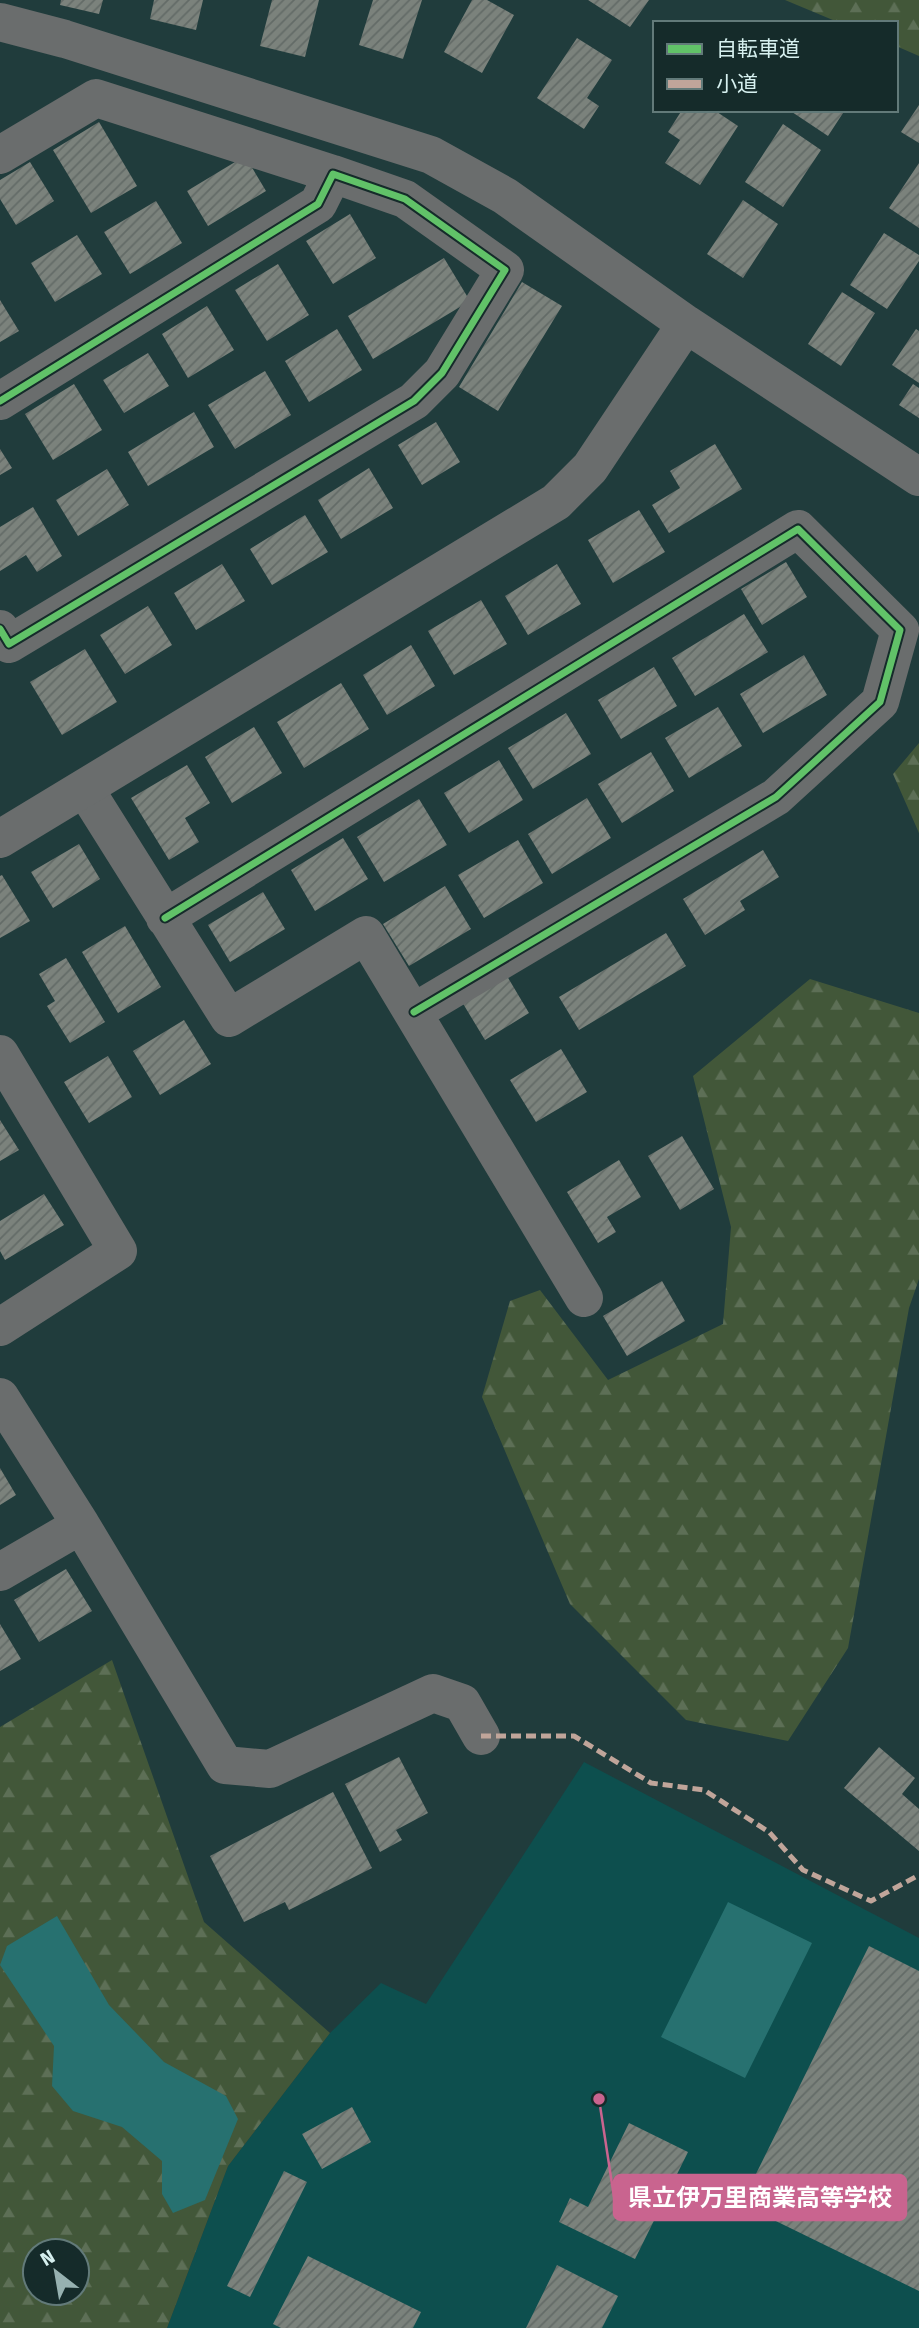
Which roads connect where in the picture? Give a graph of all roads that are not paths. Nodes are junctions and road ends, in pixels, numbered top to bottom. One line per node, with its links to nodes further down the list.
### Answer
1 (0, 22): 4 (street)
2 (0, 155): 3 (street)
3 (333, 174): 5 (street); 7 (street)
4 (686, 324): 6 (street); 8 (street)
5 (0, 401)
6 (919, 477)
7 (0, 629)
8 (85, 789): 9 (street); 10 (street)
9 (0, 839)
10 (165, 918): 11 (street); 11 (street)
11 (414, 1012): 13 (street)
12 (5, 1072): 14 (street)
13 (584, 1298)
14 (0, 1327)
15 (0, 1396): 16 (street)
16 (80, 1525): 17 (street); 18 (street)
17 (0, 1572)
18 (481, 1736)

